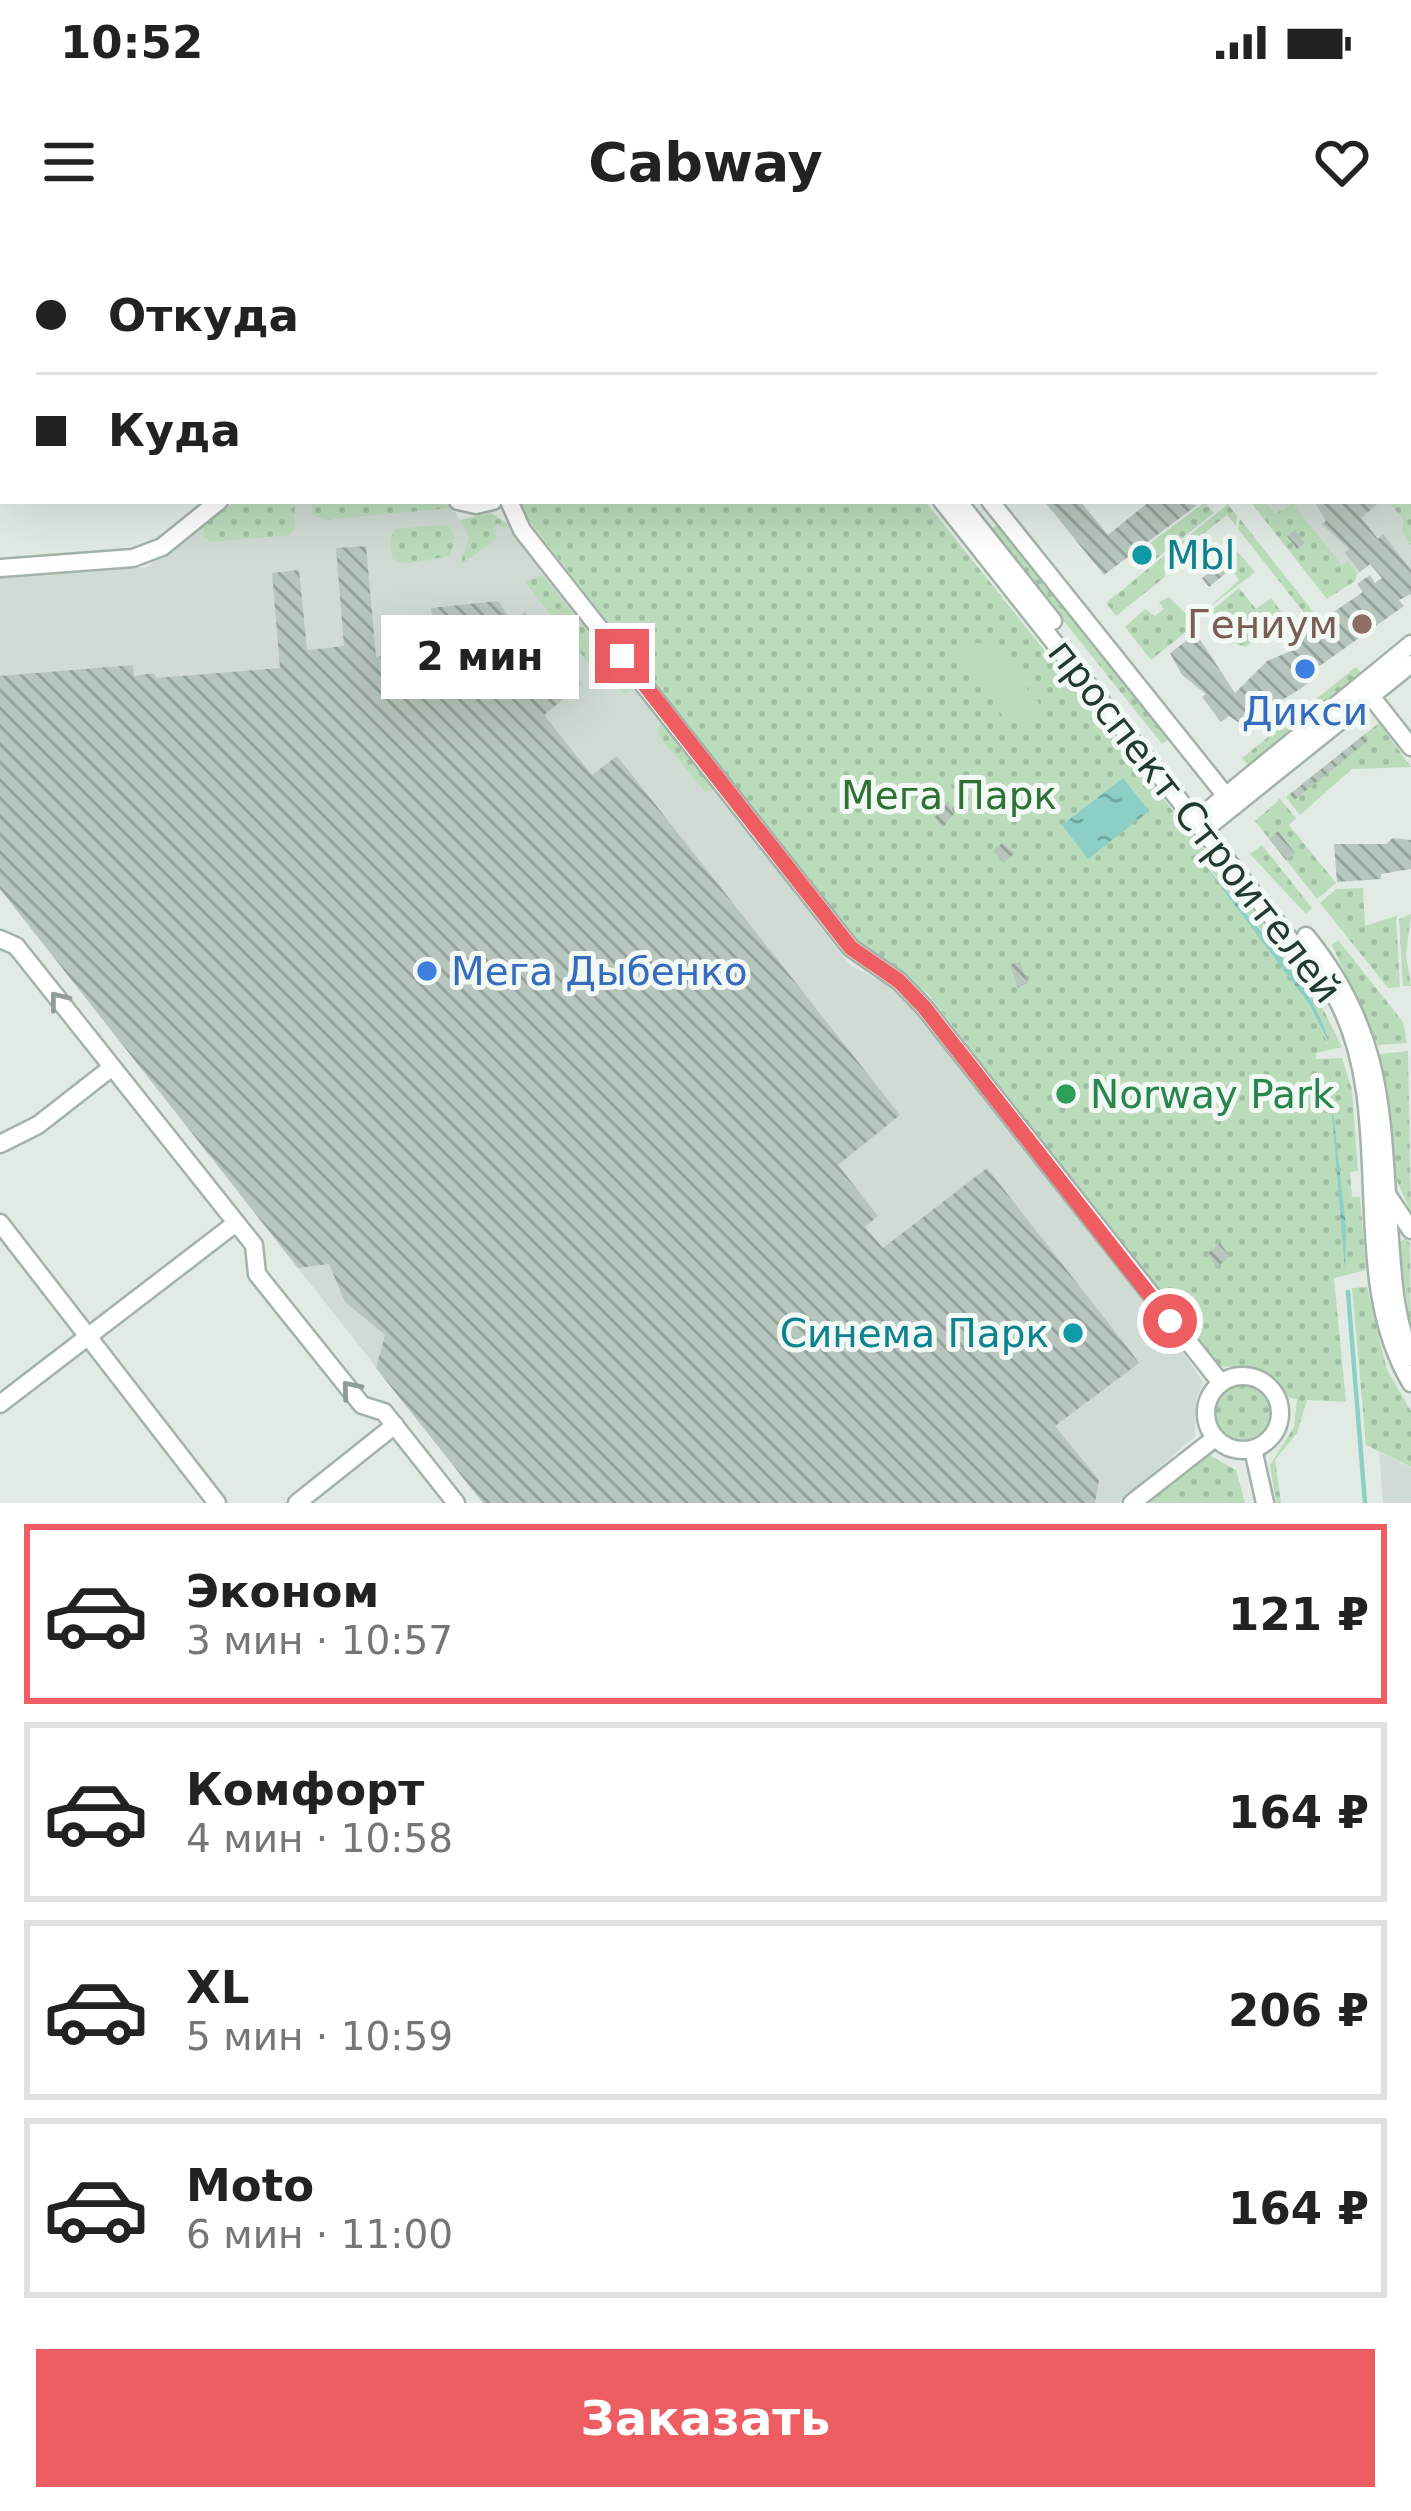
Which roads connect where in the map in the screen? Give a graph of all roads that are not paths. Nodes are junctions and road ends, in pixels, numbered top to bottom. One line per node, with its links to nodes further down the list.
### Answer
1 (215, 504): 8 (street)
2 (490, 504): 7 (street)
3 (510, 504): 7 (street)
4 (945, 504): 14 (street, проспект Строителей)
5 (960, 504): 14 (street, проспект Строителей)
6 (992, 504): 13 (street)
7 (515, 520): 24 (street)
8 (0, 568)
9 (1411, 644): 11 (street)
10 (1411, 664): 11 (street)
11 (1366, 690): 12 (street); 13 (street)
12 (1411, 747)
13 (1230, 801): 14 (street)
14 (1208, 819): 18 (street, проспект Строителей); 25 (street, проспект Строителей)
15 (0, 939): 16 (street, one-way to 15)
16 (111, 1068): 17 (street); 20 (street)
17 (0, 1144)
18 (1387, 1195): 21 (street); 23 (street, проспект Строителей)
19 (0, 1222): 22 (street)
20 (236, 1223): 22 (street); 27 (street, one-way to 20)
21 (1411, 1230)
22 (88, 1337): 26 (street); 30 (street)
23 (1411, 1357)
24 (1221, 1383): 28 (street); 29 (street)
25 (1411, 1383)
26 (0, 1404)
27 (395, 1425): 31 (street); 32 (street)
28 (1215, 1438): 29 (street); 33 (street)
29 (1253, 1450): 34 (street)
30 (217, 1503)
31 (297, 1503)
32 (456, 1503)
33 (1132, 1503)
34 (1265, 1503)

